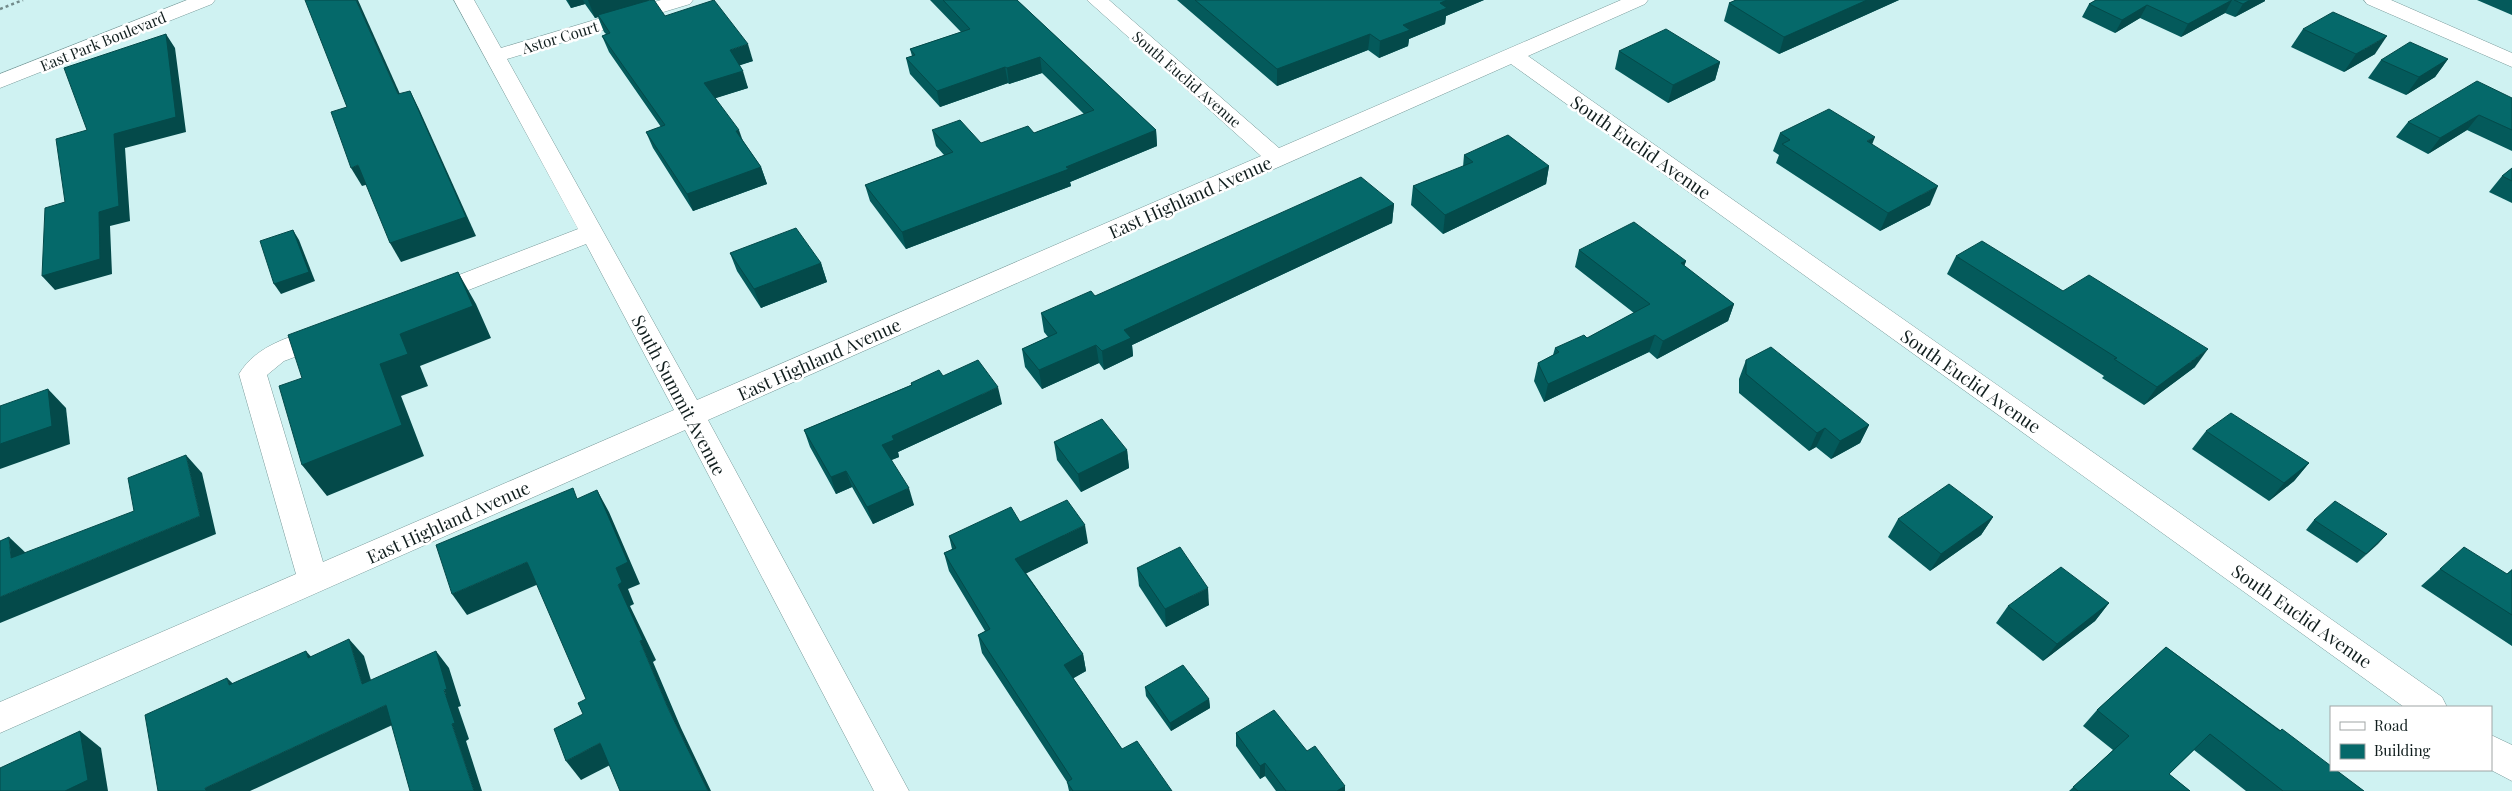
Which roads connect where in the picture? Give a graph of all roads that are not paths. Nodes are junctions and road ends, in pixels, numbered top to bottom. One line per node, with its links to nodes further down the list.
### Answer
1 (205, 0): 10 (street, East Park Boulevard)
2 (464, 0): 8 (street, South Summit Avenue)
3 (683, 0): 8 (street, Astor Court)
4 (1096, 0): 11 (street, South Euclid Avenue)
5 (1638, 0): 7 (street, East Highland Avenue)
6 (2374, 0): 9 (street)
7 (1513, 55): 11 (street, East Highland Avenue); 17 (street, South Euclid Avenue)
8 (494, 56): 12 (street, South Summit Avenue)
9 (2512, 61)
10 (0, 82)
11 (1277, 158): 15 (street, East Highland Avenue)
12 (592, 233): 13 (street); 15 (street, South Summit Avenue)
13 (409, 303)
14 (345, 328): 16 (street)
15 (690, 416): 16 (street, East Highland Avenue); 21 (street, South Summit Avenue)
16 (313, 581): 18 (street, East Highland Avenue)
17 (2429, 706)
18 (0, 718)
19 (2492, 751): 20 (street)
20 (2512, 765)
21 (892, 791)

